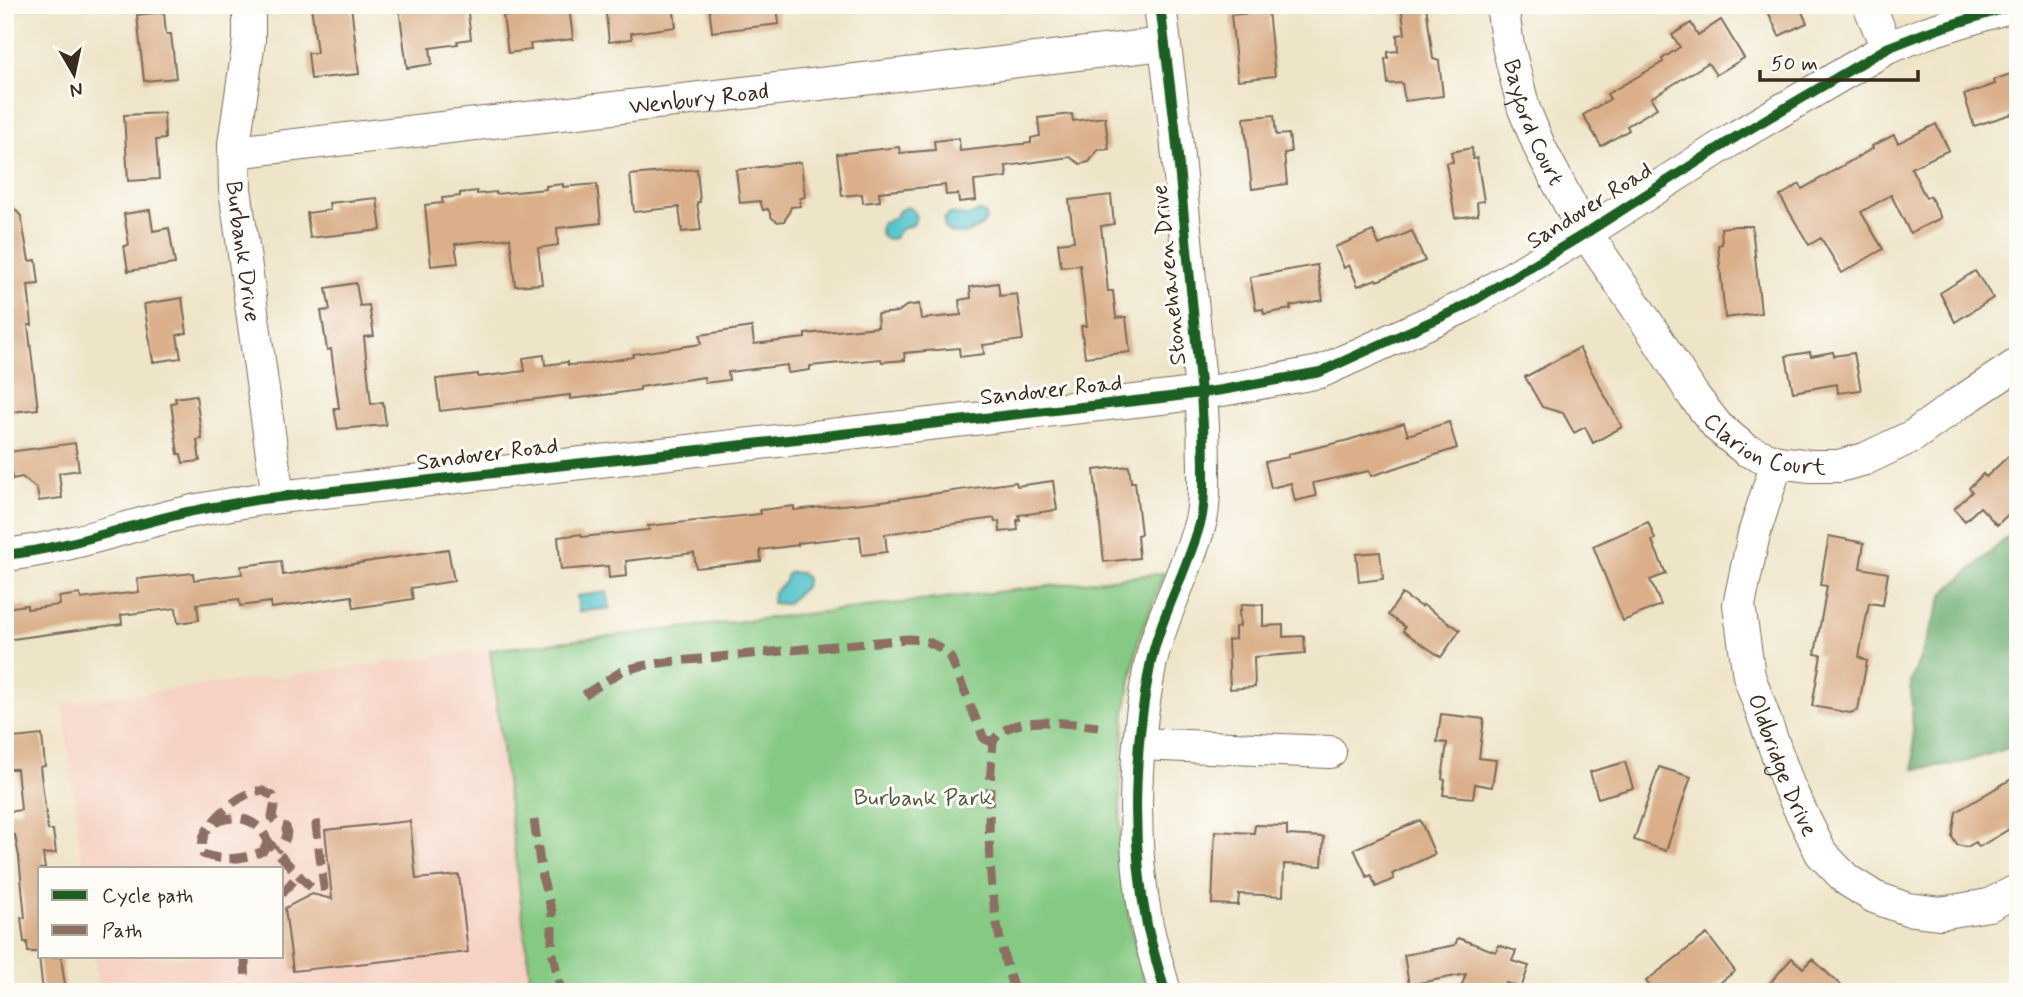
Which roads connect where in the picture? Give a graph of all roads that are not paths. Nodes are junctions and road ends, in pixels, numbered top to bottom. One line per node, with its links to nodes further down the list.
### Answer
1 (249, 5): 8 (street, Burbank Drive)
2 (1160, 5): 6 (street, Stonehaven Drive)
3 (1503, 5): 9 (street, Bayford Court)
4 (1869, 5): 7 (street)
5 (2015, 5): 7 (street, Sandover Road)
6 (1164, 44): 8 (street, Wenbury Road); 11 (street, Stonehaven Drive)
7 (1887, 48): 9 (street, Sandover Road)
8 (235, 152): 13 (street, Burbank Drive)
9 (1586, 233): 11 (street, Sandover Road); 12 (street, Clarion Court)
10 (2018, 364): 12 (street, Clarion Court)
11 (1201, 393): 13 (street, Sandover Road); 15 (street, Stonehaven Drive)
12 (1777, 462): 17 (street, Oldbridge Drive)
13 (278, 497): 14 (street, Sandover Road)
14 (5, 555)
15 (1139, 744): 16 (street); 18 (street, Stonehaven Drive)
16 (1330, 752)
17 (2018, 890)
18 (1166, 992)

